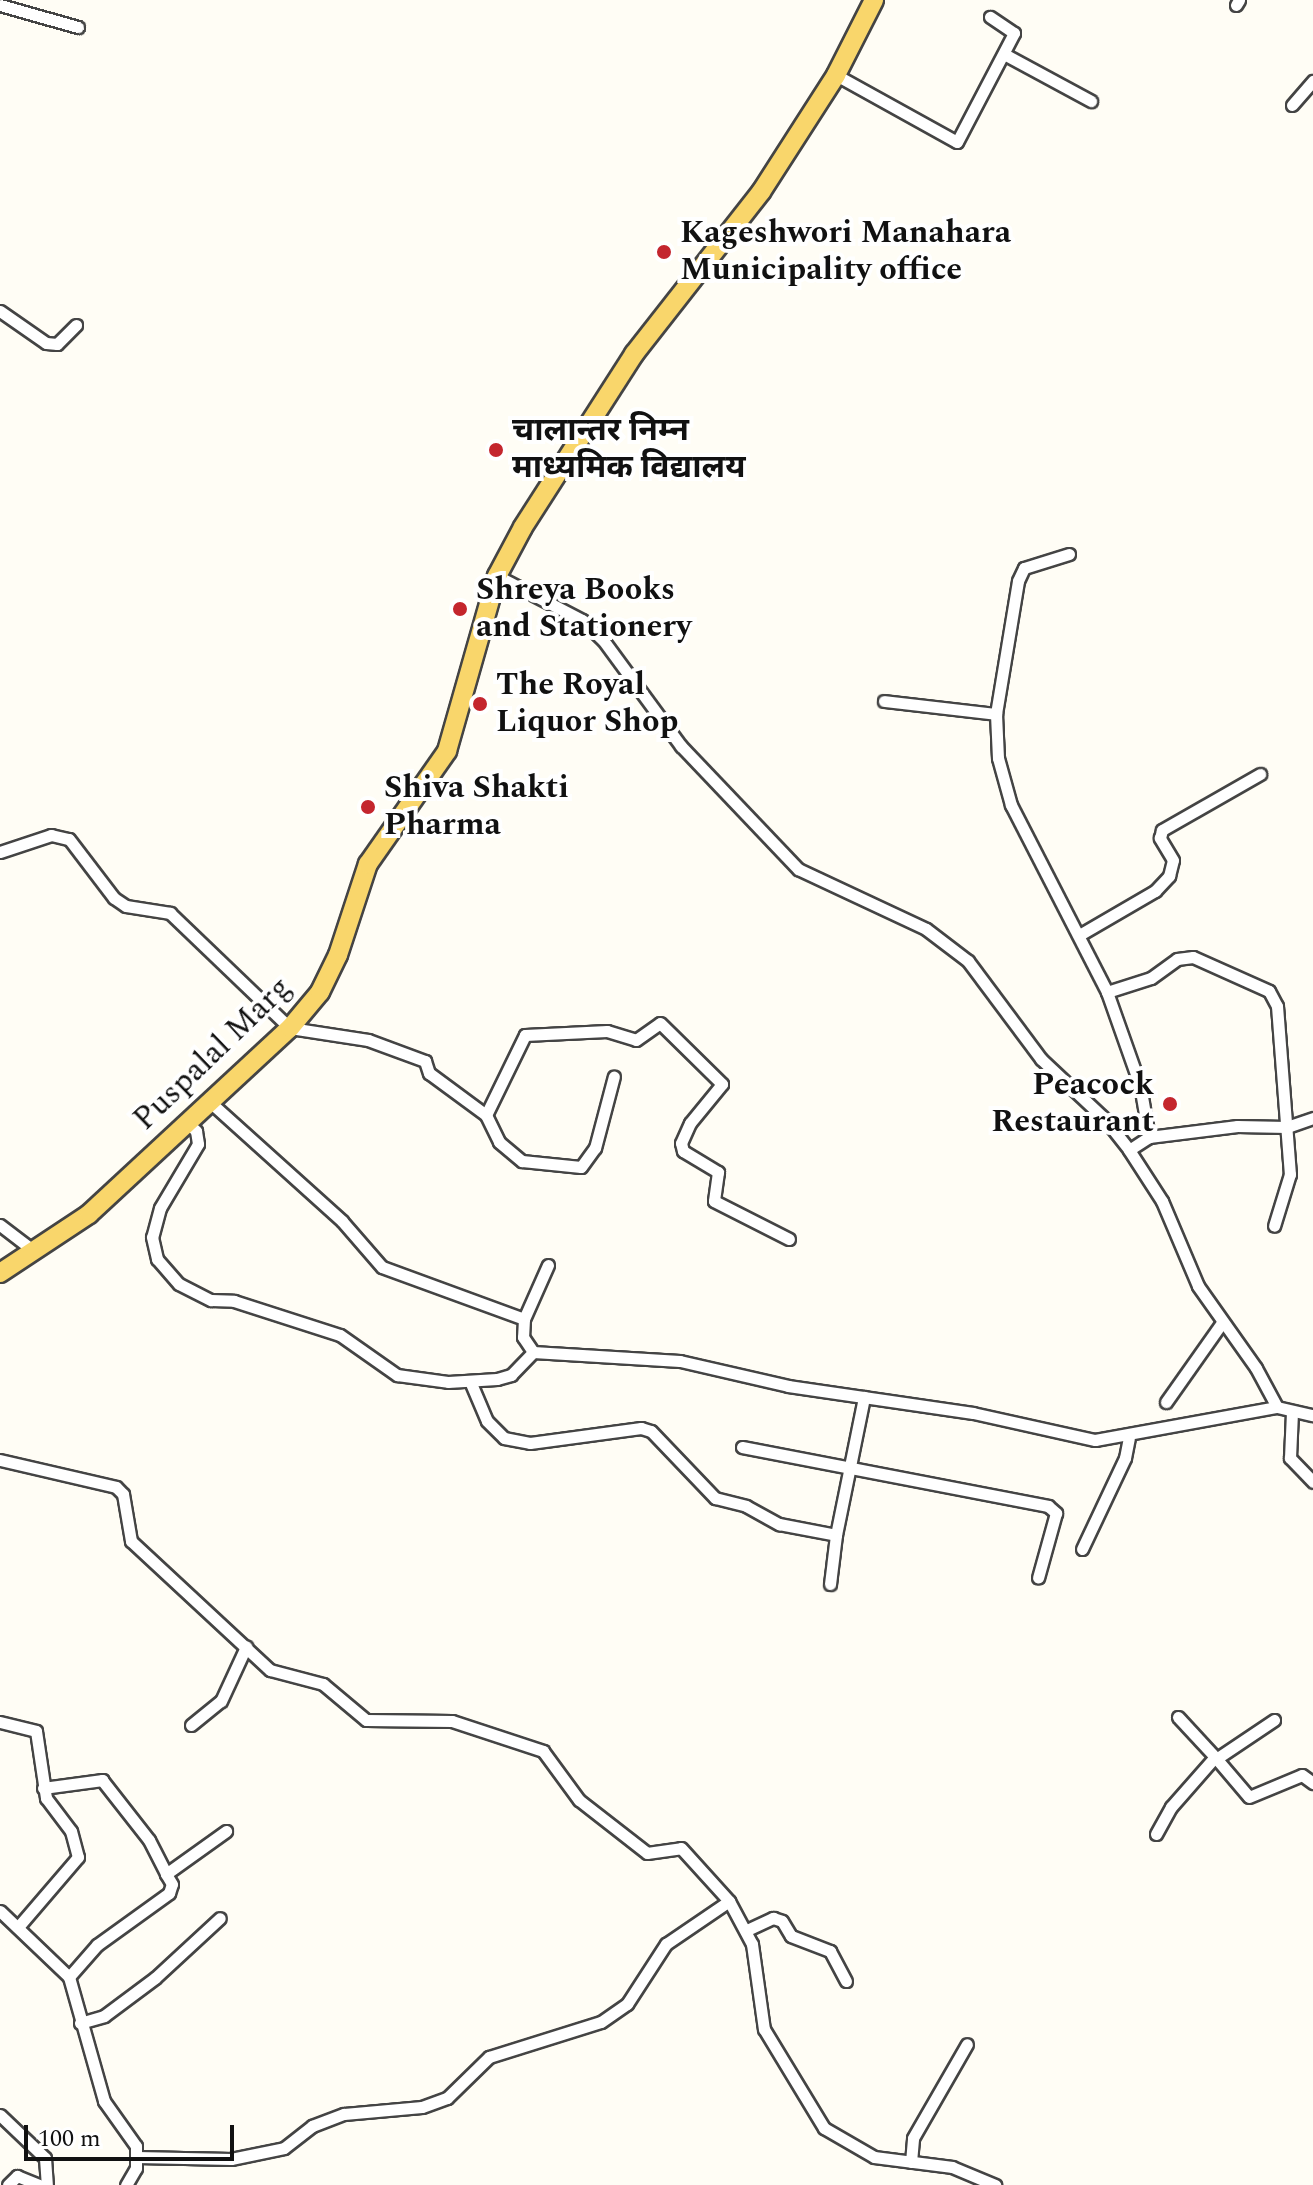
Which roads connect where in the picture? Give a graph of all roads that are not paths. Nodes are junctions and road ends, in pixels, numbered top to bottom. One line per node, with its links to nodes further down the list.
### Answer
1 (874, 0): 6 (main road, Puspalal Marg)
2 (3, 4): 4 (street)
3 (990, 17): 5 (street)
4 (78, 27)
5 (1004, 54): 6 (street); 8 (street)
6 (836, 75): 13 (main road, Puspalal Marg)
7 (1313, 81): 9 (street)
8 (1091, 101)
9 (1292, 105)
10 (0, 311): 11 (street)
11 (76, 325)
12 (1069, 554): 15 (street)
13 (497, 576): 20 (main road, Puspalal Marg); 28 (street)
14 (884, 701): 15 (street)
15 (996, 714): 18 (street)
16 (1260, 774): 18 (street)
17 (0, 852): 20 (street)
18 (1081, 934): 19 (street)
19 (1107, 992): 26 (street); 27 (street)
20 (290, 1028): 22 (main road, Puspalal Marg); 23 (street)
21 (614, 1076): 23 (street)
22 (210, 1102): 25 (main road, Puspalal Marg); 35 (street)
23 (486, 1115): 31 (street)
24 (1313, 1118): 26 (street)
25 (187, 1122): 32 (main road, Puspalal Marg); 38 (street)
26 (1287, 1127): 27 (street); 30 (street)
27 (1149, 1137): 28 (street)
28 (1129, 1150): 36 (street)
29 (0, 1225): 32 (street)
30 (1274, 1226)
31 (789, 1239)
32 (34, 1251): 34 (main road, Puspalal Marg)
33 (548, 1265): 35 (street)
34 (0, 1273)
35 (524, 1319): 37 (street)
36 (1221, 1324): 40 (street); 41 (street)
37 (533, 1352): 38 (street); 39 (street)
38 (470, 1381): 49 (street)
39 (864, 1397): 44 (street); 47 (street)
40 (1166, 1402)
41 (1277, 1407): 42 (street); 44 (street)
42 (1292, 1412): 43 (street); 48 (street)
43 (1313, 1415)
44 (1129, 1438): 50 (street)
45 (742, 1447): 47 (street)
46 (0, 1460): 53 (street)
47 (849, 1471): 49 (street); 51 (street)
48 (1313, 1482)
49 (836, 1535): 52 (street)
50 (1082, 1549)
51 (1038, 1578)
52 (830, 1584)
53 (246, 1647): 57 (street); 64 (street)
54 (1178, 1717): 58 (street)
55 (1274, 1720): 58 (street)
56 (0, 1722): 60 (street)
57 (191, 1725)
58 (1216, 1758): 59 (street); 62 (street)
59 (1313, 1783)
60 (43, 1788): 63 (street); 67 (street)
61 (226, 1831): 63 (street)
62 (1156, 1834)
63 (166, 1874): 69 (street)
64 (729, 1901): 68 (street); 74 (street)
65 (0, 1911): 67 (street)
66 (220, 1918): 71 (street)
67 (18, 1927): 69 (street)
68 (747, 1930): 70 (street); 75 (street)
69 (69, 1977): 71 (street)
70 (846, 1981)
71 (80, 2023): 74 (street)
72 (967, 2044): 75 (street)
73 (0, 2115): 78 (street)
74 (137, 2157): 79 (street)
75 (911, 2162): 80 (street)
76 (8, 2185): 77 (street)
77 (39, 2185)
78 (47, 2185)
79 (126, 2185)
80 (995, 2185)

